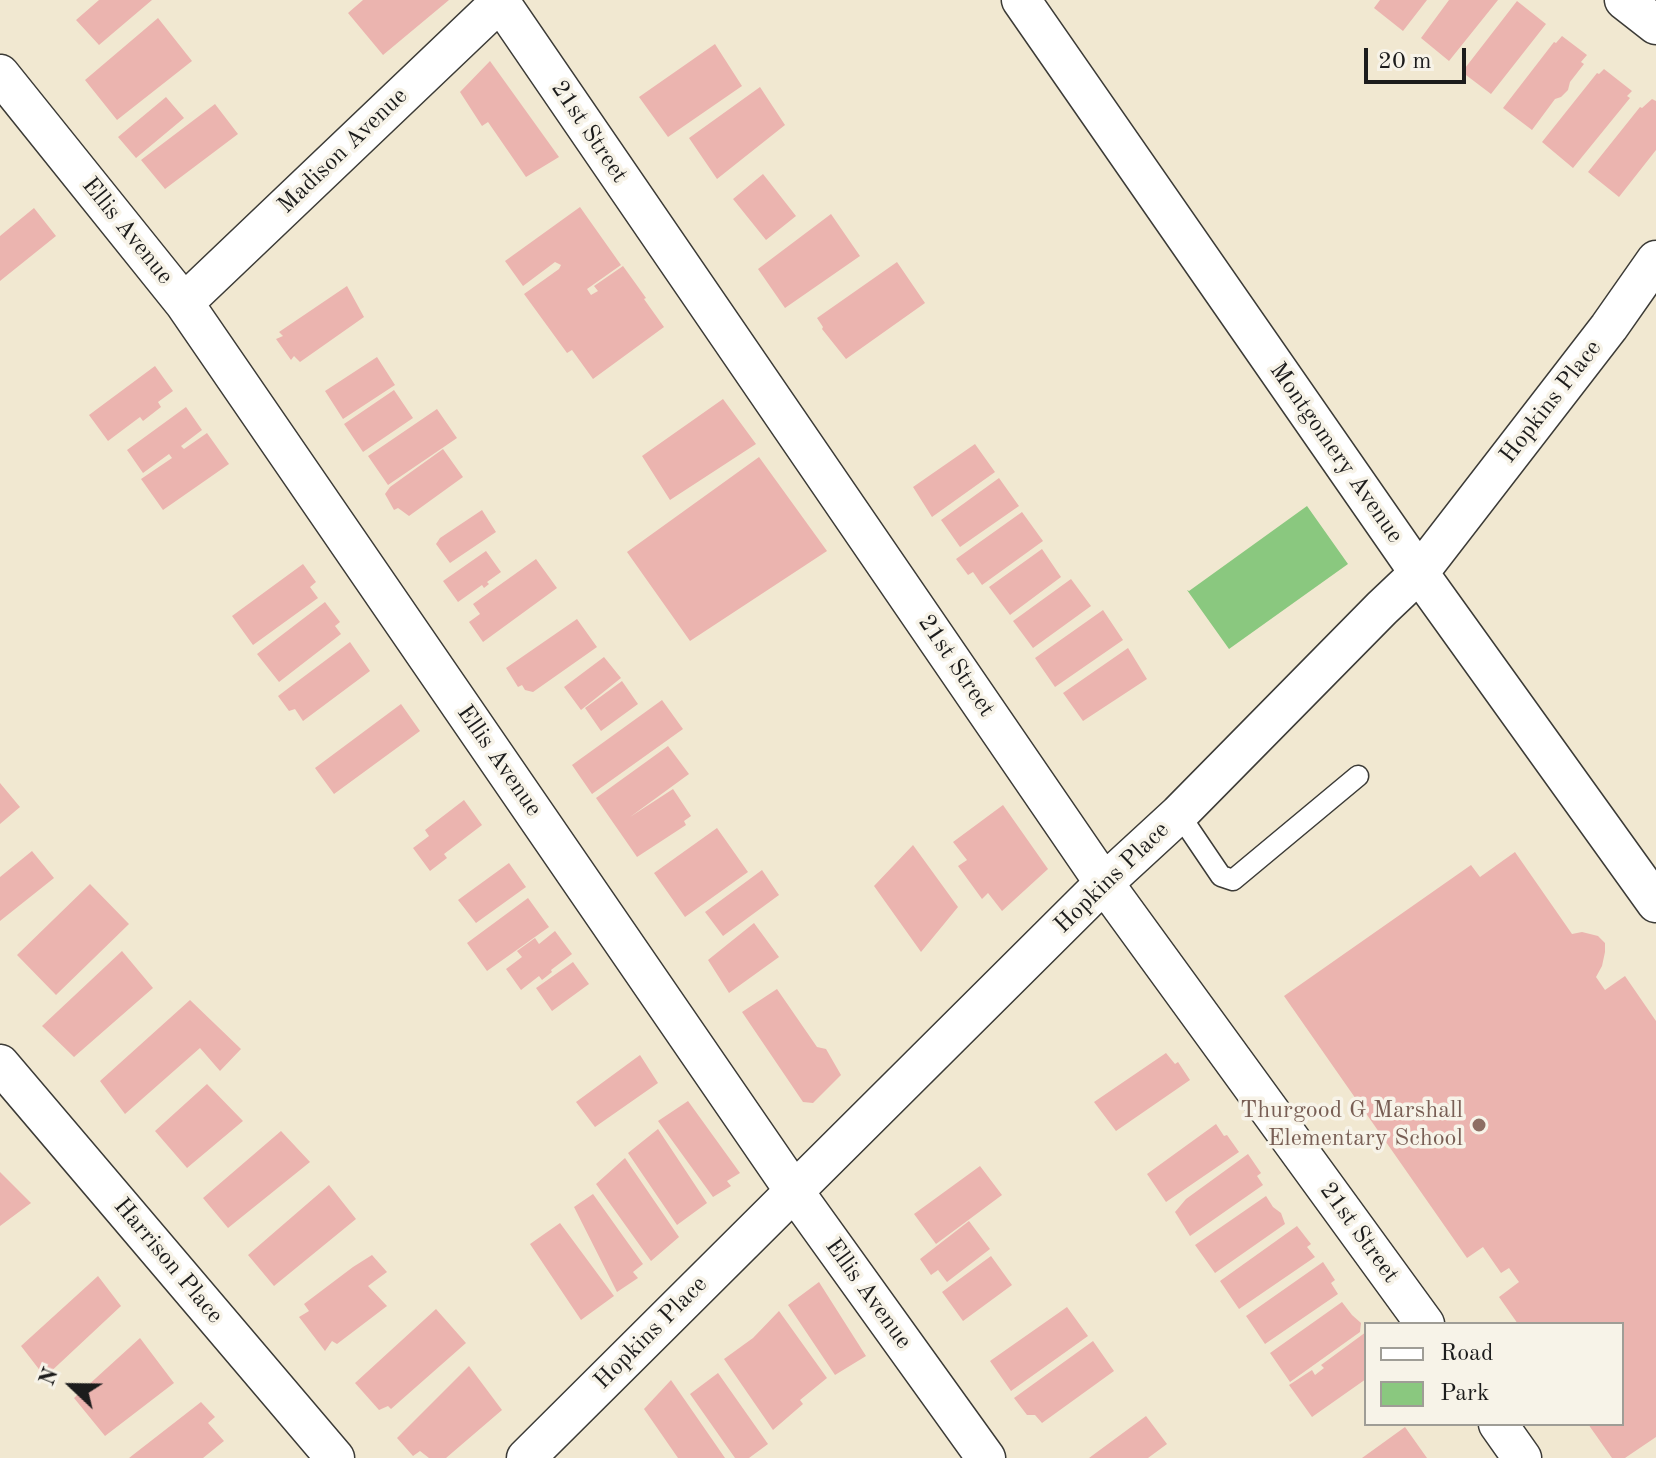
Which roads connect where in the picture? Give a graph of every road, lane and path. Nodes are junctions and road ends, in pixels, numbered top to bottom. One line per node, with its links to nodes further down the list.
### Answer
1 (1021, 0): 8 (street, Montgomery Avenue)
2 (1624, 0): 4 (street)
3 (500, 1): 7 (street, Madison Avenue); 11 (street, 21st Street)
4 (1656, 25)
5 (0, 74): 7 (street, Ellis Avenue)
6 (1656, 260): 8 (street, Hopkins Place)
7 (184, 303): 14 (street, Ellis Avenue)
8 (1419, 573): 10 (street, Hopkins Place); 12 (street, Montgomery Avenue)
9 (1358, 776): 10 (lane)
10 (1179, 814): 11 (street, Hopkins Place)
11 (1104, 883): 14 (street, Hopkins Place); 15 (street, 21st Street)
12 (1656, 903)
13 (0, 1064): 16 (street, Harrison Place)
14 (794, 1191): 17 (street, Hopkins Place); 18 (street, Ellis Avenue)
15 (1424, 1322)
16 (335, 1458)
17 (526, 1458)
18 (986, 1458)

